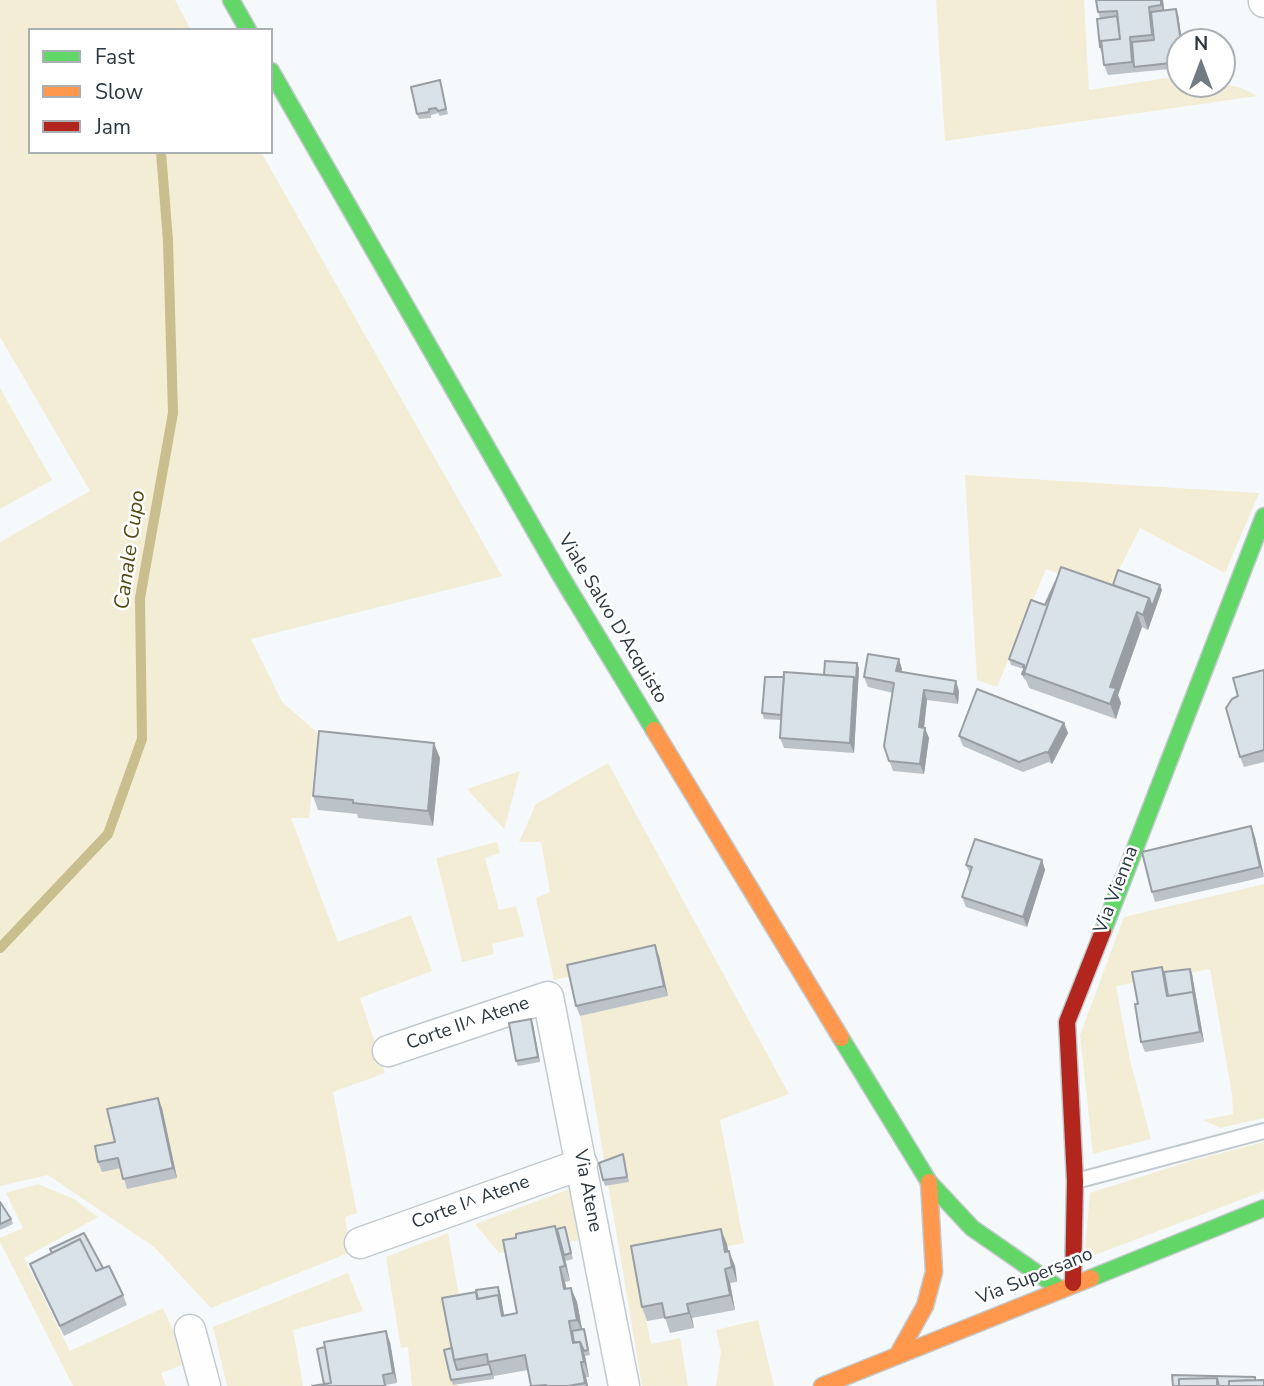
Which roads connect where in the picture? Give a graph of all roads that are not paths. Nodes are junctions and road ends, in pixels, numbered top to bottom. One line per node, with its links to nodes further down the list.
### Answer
1 (231, 0): 2 (street)
2 (247, 28)
3 (273, 74): 10 (street, Viale Salvo D'Acquisto)
4 (1264, 516): 9 (street, Via Vienna)
5 (548, 997): 6 (street, Corte II^ Atene); 8 (street, Via Atene)
6 (388, 1051)
7 (1264, 1131): 9 (lane)
8 (582, 1164): 12 (street, Corte I^ Atene); 17 (street, Via Atene)
9 (1074, 1181): 13 (street, Via Vienna)
10 (929, 1182): 13 (street, Viale Salvo D'Acquisto); 15 (street, Viale Salvo D'Acquisto)
11 (1264, 1208): 13 (street, Via Supersano)
12 (360, 1242)
13 (1066, 1286): 15 (street, Via Supersano)
14 (190, 1330): 16 (street)
15 (897, 1356): 18 (street, Via Supersano)
16 (205, 1386)
17 (624, 1386)
18 (822, 1386)

